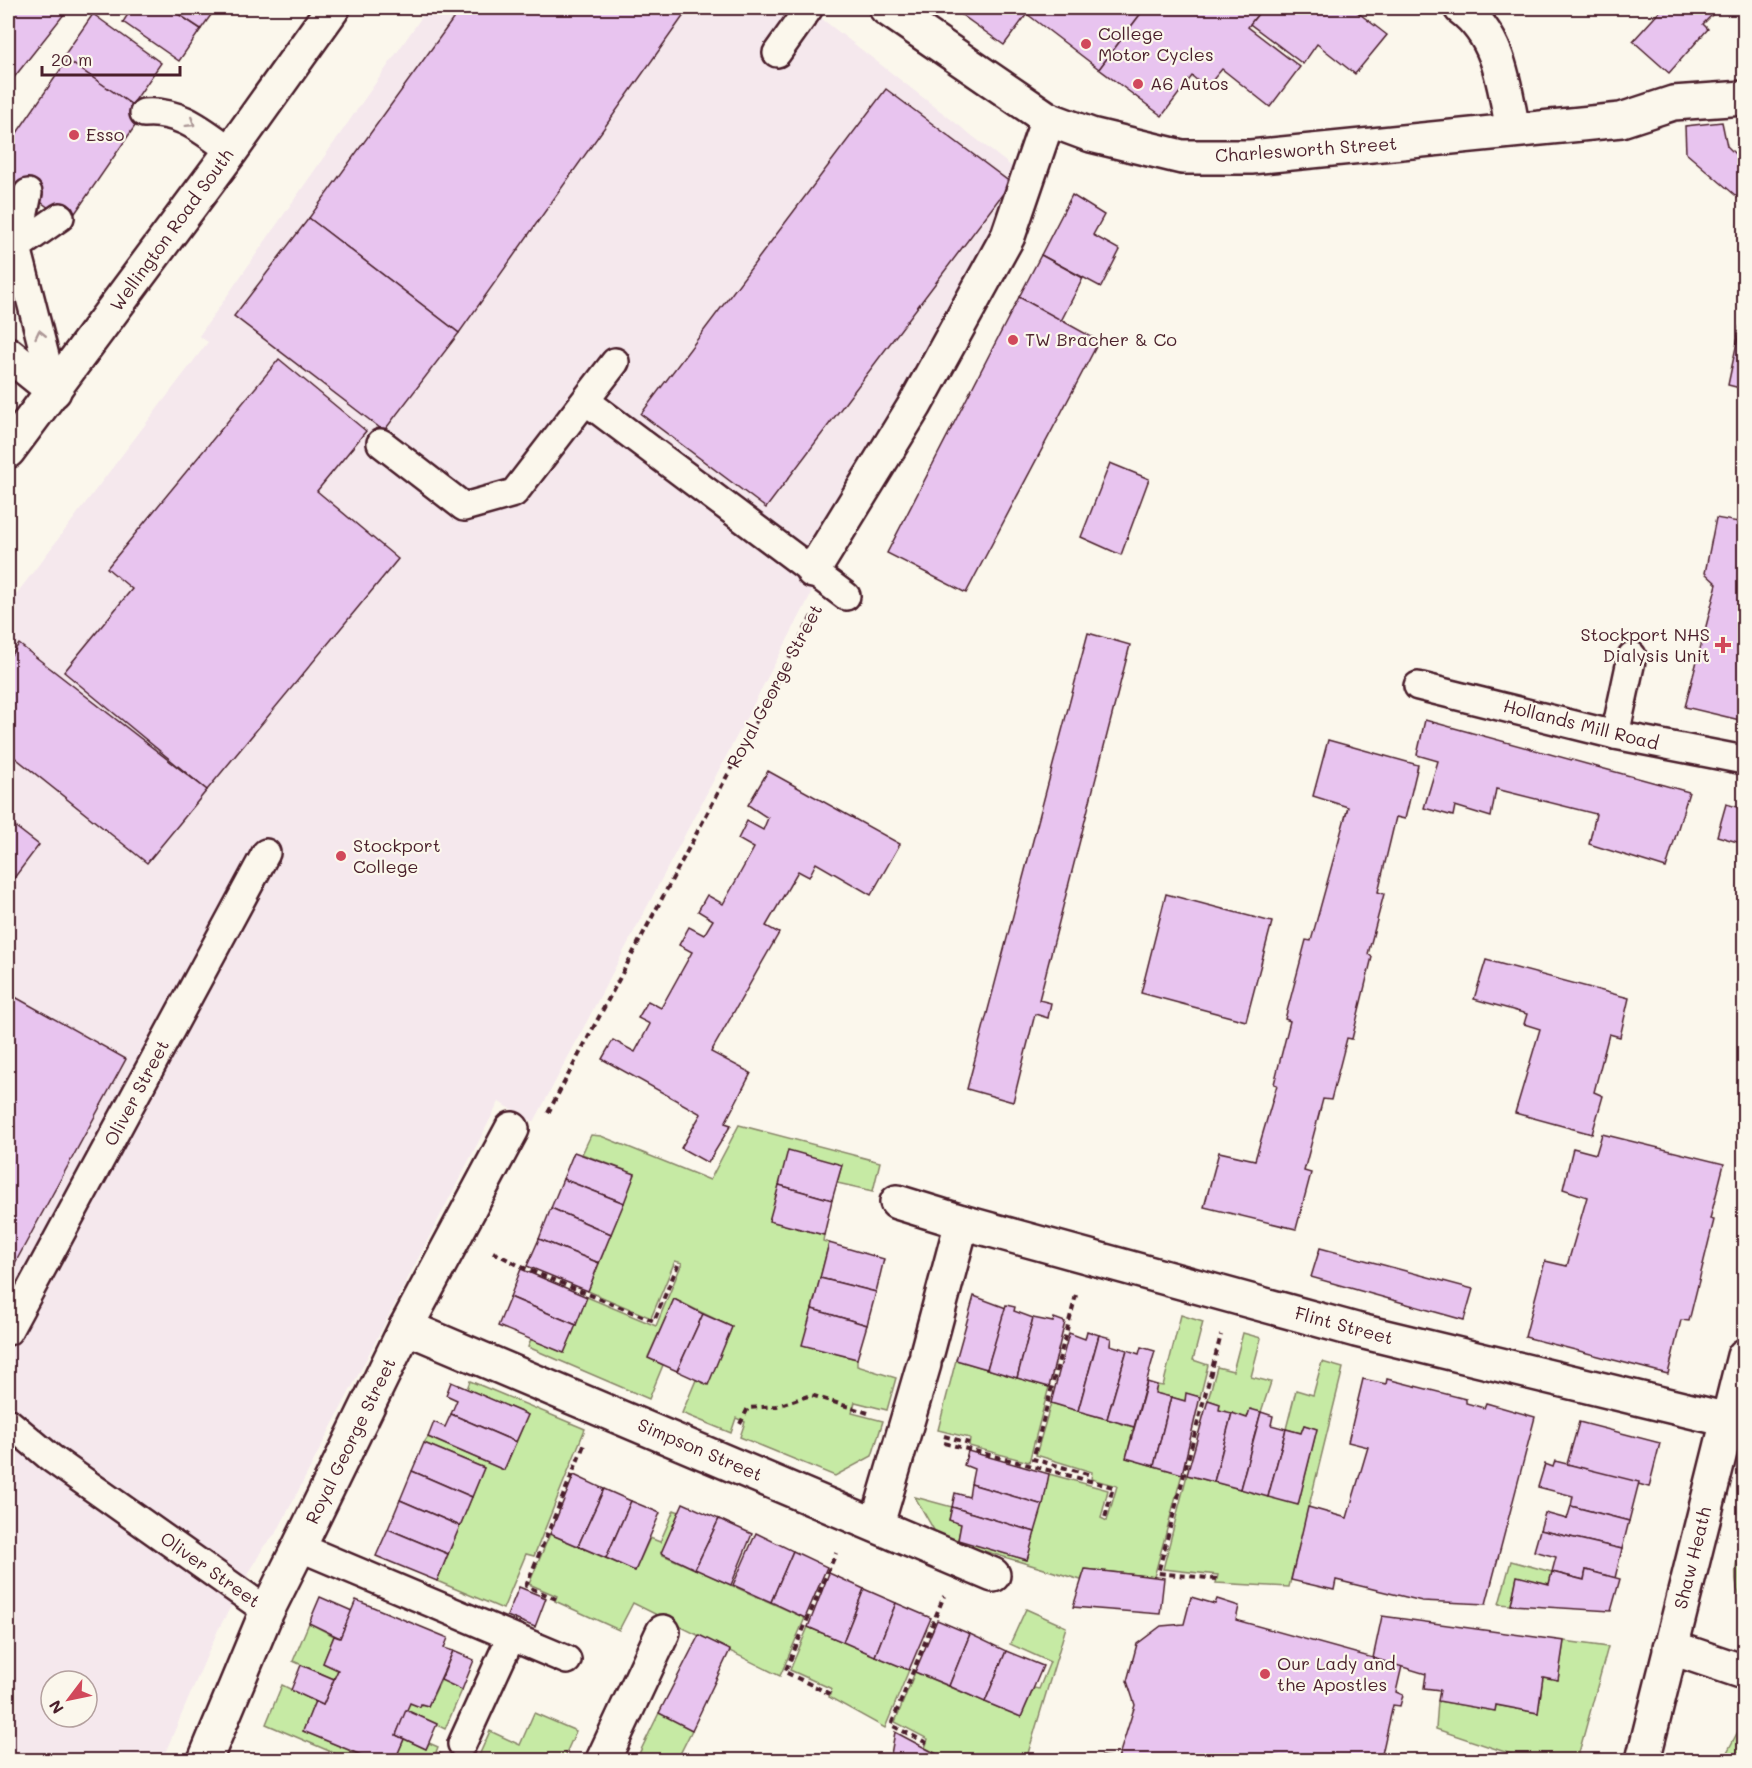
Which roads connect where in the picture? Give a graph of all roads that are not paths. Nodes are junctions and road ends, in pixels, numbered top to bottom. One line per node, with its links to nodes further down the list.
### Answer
1 (333, 8): 10 (main road, Wellington Road South)
2 (809, 8): 5 (lane)
3 (886, 8): 8 (main road, Charlesworth Street)
4 (1461, 8): 9 (main road)
5 (777, 52)
6 (1742, 98): 9 (main road, Charlesworth Street)
7 (144, 113): 10 (lane, one-way to 10)
8 (1048, 119): 9 (main road, Charlesworth Street); 21 (main road)
9 (1513, 130)
10 (231, 151): 17 (main road, Wellington Road South)
11 (28, 193): 14 (lane)
12 (8, 212): 14 (lane)
13 (60, 217): 14 (lane)
14 (17, 247): 17 (lane, one-way to 14)
15 (8, 354): 17 (main road)
16 (615, 362): 18 (lane)
17 (54, 391): 20 (main road, Wellington Road South)
18 (586, 401): 19 (lane); 21 (lane)
19 (381, 443)
20 (8, 451)
21 (813, 571): 22 (lane)
22 (846, 596)
23 (1632, 656): 25 (lane)
24 (1418, 686): 25 (lane, Hollands Mill Road)
25 (1615, 735): 26 (lane, Hollands Mill Road)
26 (1744, 760)
27 (266, 853): 32 (lane, Oliver Street)
28 (527, 1126): 31 (main road, Royal George Street)
29 (897, 1202): 30 (main road, Flint Street)
30 (962, 1222): 34 (main road, Flint Street); 36 (main road)
31 (406, 1327): 36 (main road, Simpson Street); 37 (main road, Royal George Street)
32 (8, 1331)
33 (1744, 1356): 34 (main road, Shaw Heath)
34 (1728, 1420): 42 (main road, Shaw Heath)
35 (8, 1422): 39 (lane, Oliver Street)
36 (865, 1519): 38 (main road, Simpson Street)
37 (298, 1546): 39 (main road, Royal George Street); 41 (lane)
38 (993, 1575)
39 (267, 1611): 46 (main road, Royal George Street)
40 (663, 1632): 47 (main road)
41 (511, 1637): 43 (lane); 45 (lane)
42 (1670, 1647): 44 (main road); 48 (main road, Shaw Heath)
43 (567, 1660)
44 (1744, 1672)
45 (462, 1744)
46 (205, 1761)
47 (603, 1761)
48 (1643, 1761)

